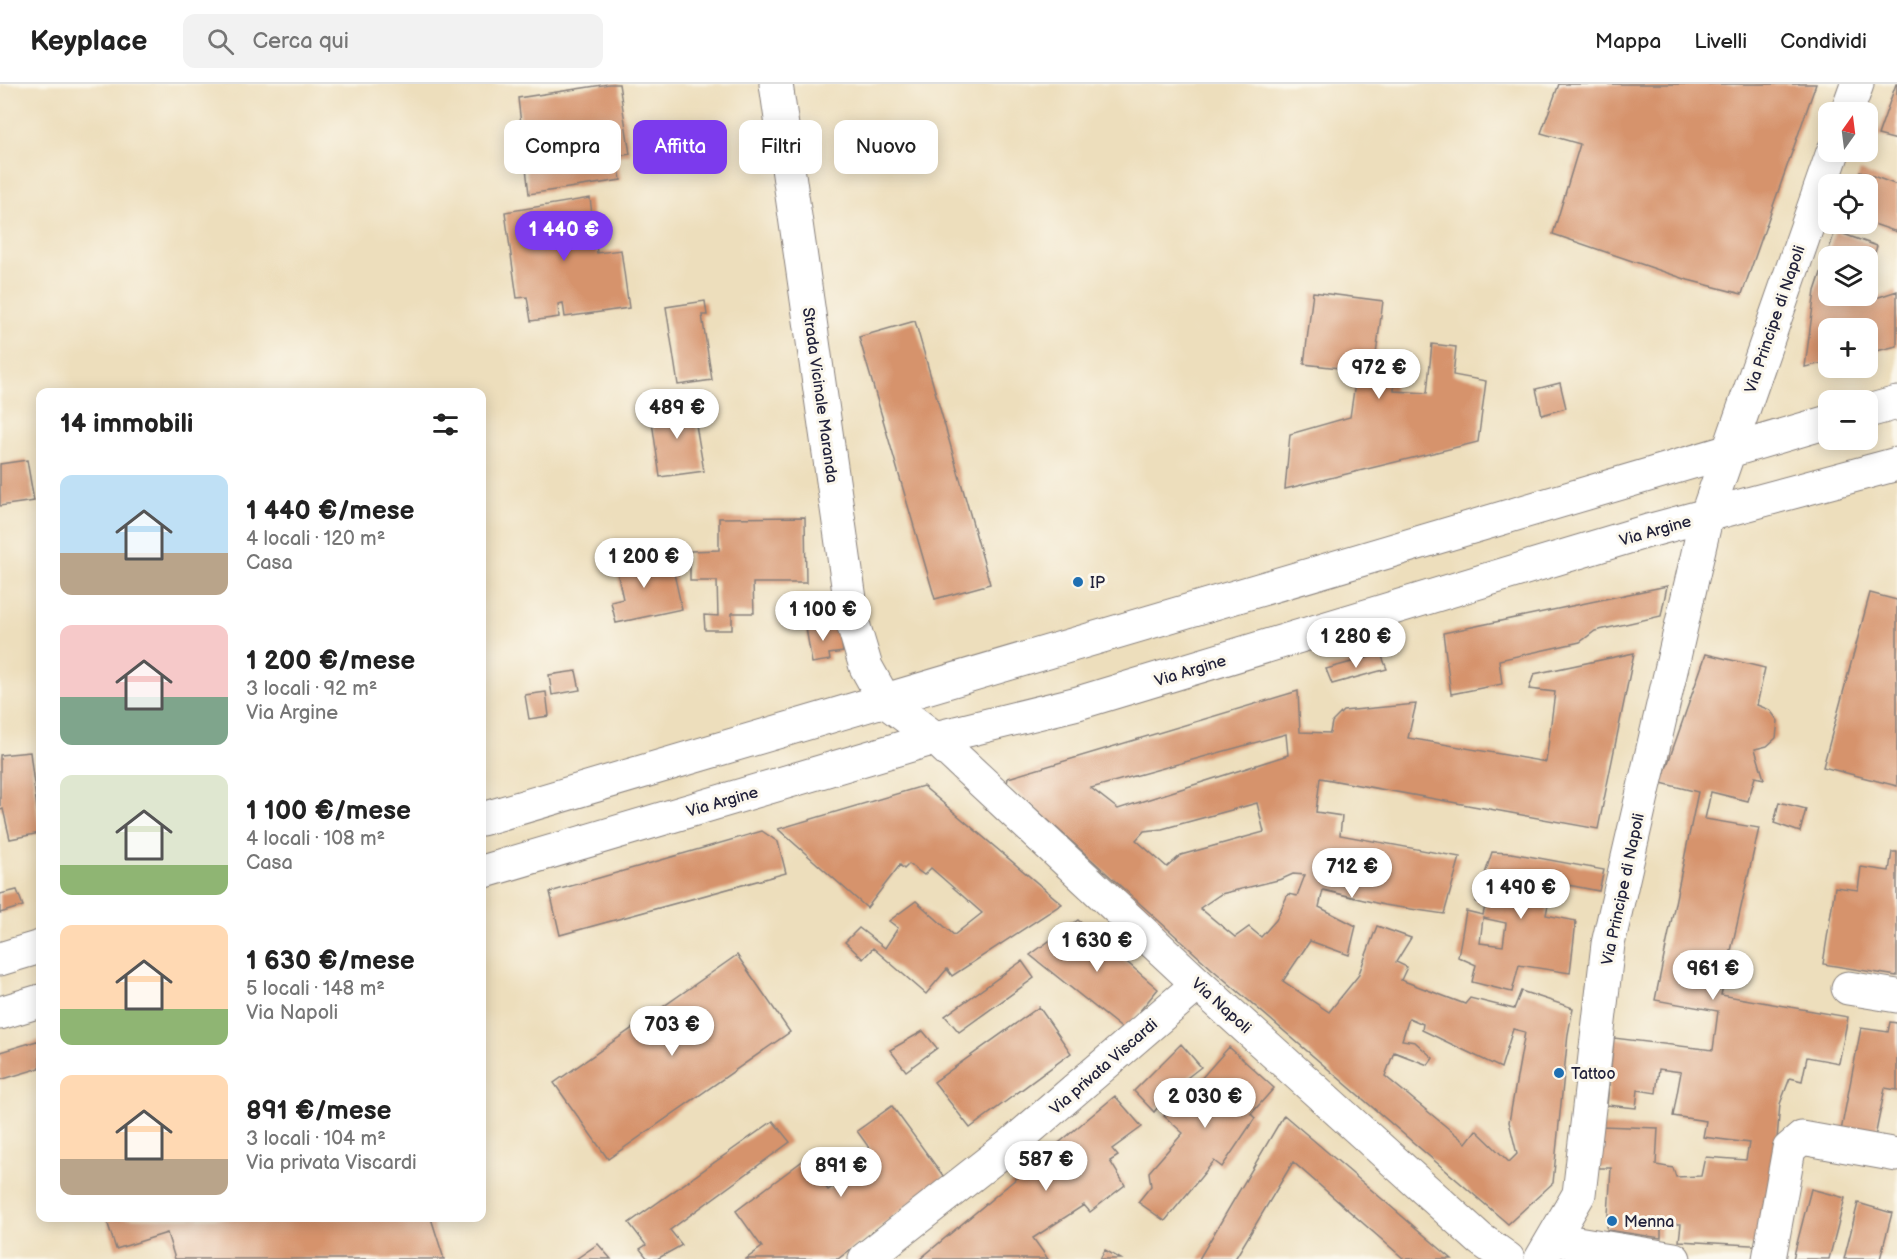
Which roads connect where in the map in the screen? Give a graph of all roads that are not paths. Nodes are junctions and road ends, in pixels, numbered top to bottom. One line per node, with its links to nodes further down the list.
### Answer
1 (776, 84): 11 (street, Strada Vicinale Maranda)
2 (1857, 84): 3 (street)
3 (1851, 102)
4 (1830, 162): 8 (street, Via Principe di Napoli)
5 (1897, 403): 6 (street)
6 (1878, 408)
7 (1818, 425): 8 (street)
8 (1728, 453): 10 (street, Via Principe di Napoli); 11 (street)
9 (1897, 464): 10 (street, Via Argine)
10 (1707, 514): 12 (street, Via Argine); 23 (street, Via Principe di Napoli)
11 (885, 701): 12 (street, Via Napoli); 13 (street)
12 (935, 738): 14 (street, Via Argine); 17 (street, Via Napoli)
13 (486, 818)
14 (486, 871)
15 (36, 948): 16 (street)
16 (0, 959)
17 (1198, 984): 24 (street, Via privata Viscardi); 25 (street, Via Napoli)
18 (1848, 988): 19 (street)
19 (1897, 996)
20 (36, 1002): 21 (street)
21 (0, 1013)
22 (1897, 1155): 27 (street)
23 (1547, 1249): 26 (street)
24 (865, 1259)
25 (1508, 1259)
26 (1674, 1259)
27 (1769, 1259)

